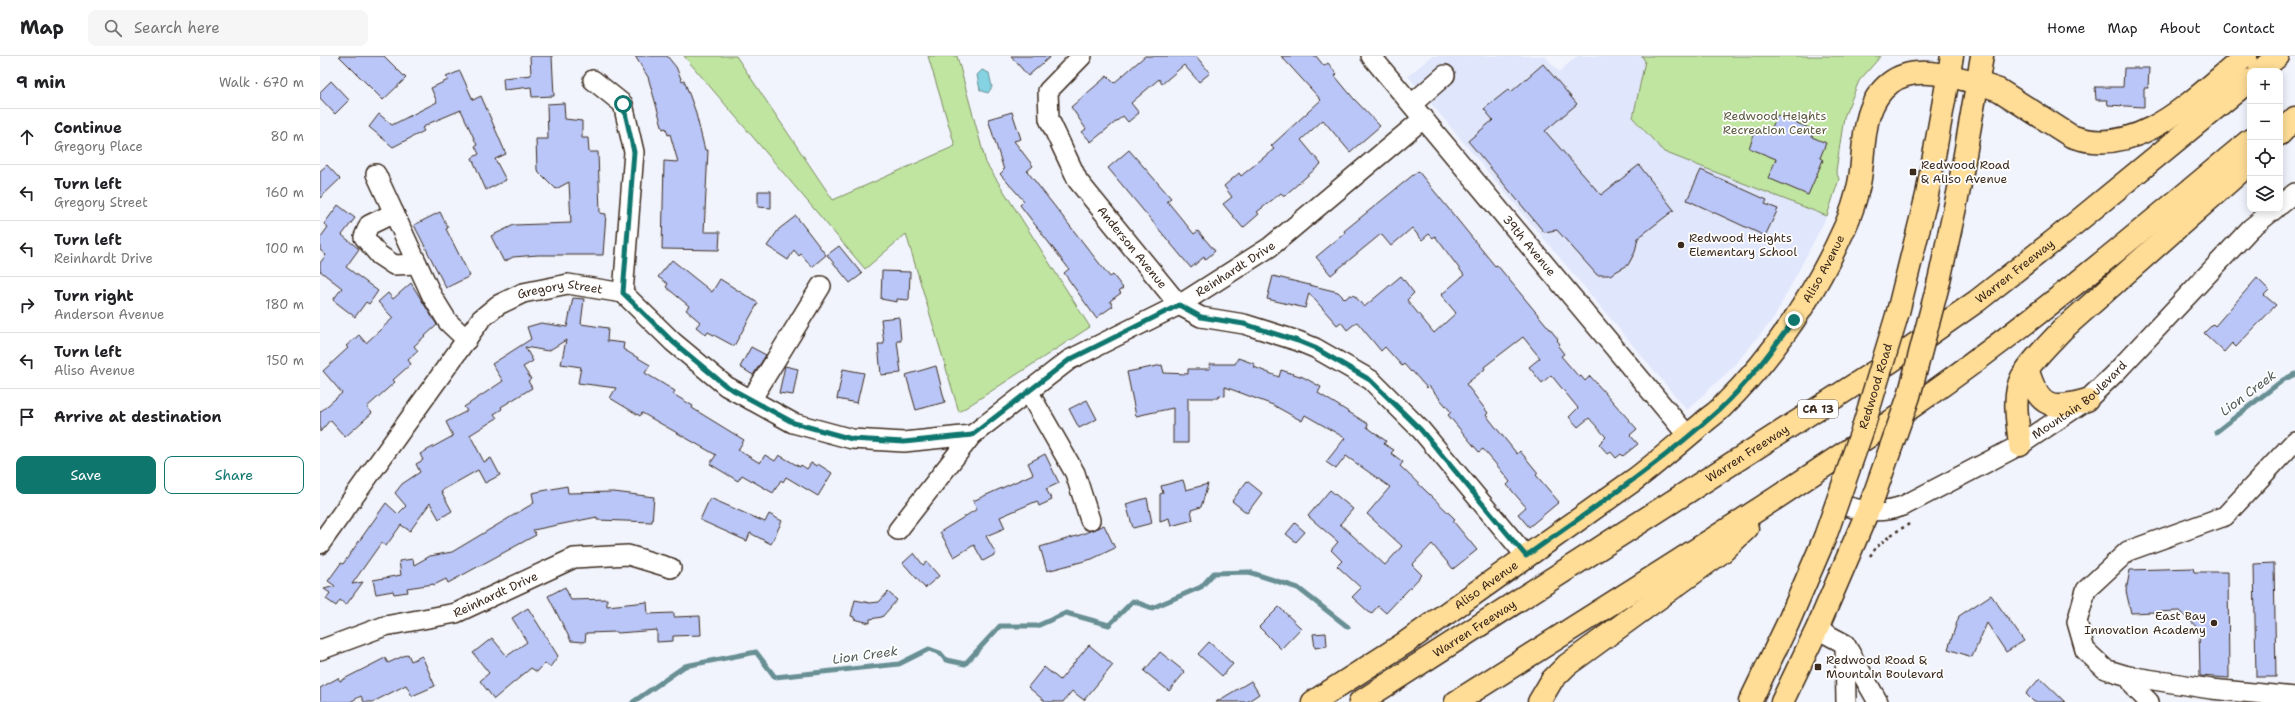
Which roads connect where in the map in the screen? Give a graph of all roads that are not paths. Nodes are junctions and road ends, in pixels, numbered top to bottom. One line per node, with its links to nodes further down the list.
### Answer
1 (1082, 56): 25 (street, Anderson Avenue)
2 (1982, 56): 11 (main road)
3 (2246, 56): 11 (main road, Aliso Avenue)
4 (2278, 56): 7 (main road)
5 (1380, 59): 13 (street, 39th Avenue)
6 (1951, 66): 11 (main road, Aliso Avenue); 32 (main road, Aliso Avenue); 36 (main road, Redwood Road, bridge)
7 (2264, 68)
8 (1446, 75): 13 (street, Reinhardt Drive)
9 (594, 80): 24 (street)
10 (2247, 82): 49 (main road, Warren Freeway / CA 13)
11 (1978, 83): 37 (main road, bridge)
12 (2295, 102): 14 (main road)
13 (1418, 111): 25 (street, Reinhardt Drive); 32 (street, 39th Avenue)
14 (2283, 112)
15 (2295, 118): 16 (main road)
16 (2283, 131)
17 (2247, 142): 35 (main road)
18 (2247, 166): 27 (main road)
19 (376, 174): 21 (street)
20 (2271, 212): 30 (street, Mountain Boulevard)
21 (394, 213): 22 (street); 22 (street)
22 (417, 264): 26 (street)
23 (821, 286): 29 (street)
24 (623, 293): 26 (street, Gregory Street); 29 (street)
25 (1179, 305): 28 (street, Reinhardt Drive); 41 (street, Anderson Avenue)
26 (467, 340): 40 (street, Gregory Street)
27 (2028, 371): 30 (main road); 34 (main road)
28 (1028, 391): 31 (street, Reinhardt Drive); 38 (street)
29 (751, 400): 31 (street)
30 (2087, 400): 34 (street, Mountain Boulevard)
31 (972, 435): 39 (street, Reinhardt Drive)
32 (1688, 436): 41 (main road, Aliso Avenue)
33 (2295, 441): 46 (street)
34 (2020, 445): 37 (street, Mountain Boulevard)
35 (1790, 490): 50 (main road); 51 (main road)
36 (1838, 504): 37 (street, Mountain Boulevard); 52 (main road, Redwood Road, bridge)
37 (1867, 508): 43 (main road)
38 (1090, 520)
39 (898, 530)
40 (320, 544)
41 (1526, 556): 48 (main road, Aliso Avenue)
42 (671, 568): 45 (street, Reinhardt Drive)
43 (1818, 629): 44 (street); 53 (main road)
44 (1844, 644): 54 (street); 55 (street)
45 (320, 650)
46 (2128, 676): 47 (street); 56 (street)
47 (2295, 697)
48 (1313, 702)
49 (1360, 702)
50 (1456, 702)
51 (1539, 702)
52 (1750, 702)
53 (1782, 702)
54 (1846, 702)
55 (1878, 702)
56 (2149, 702)

